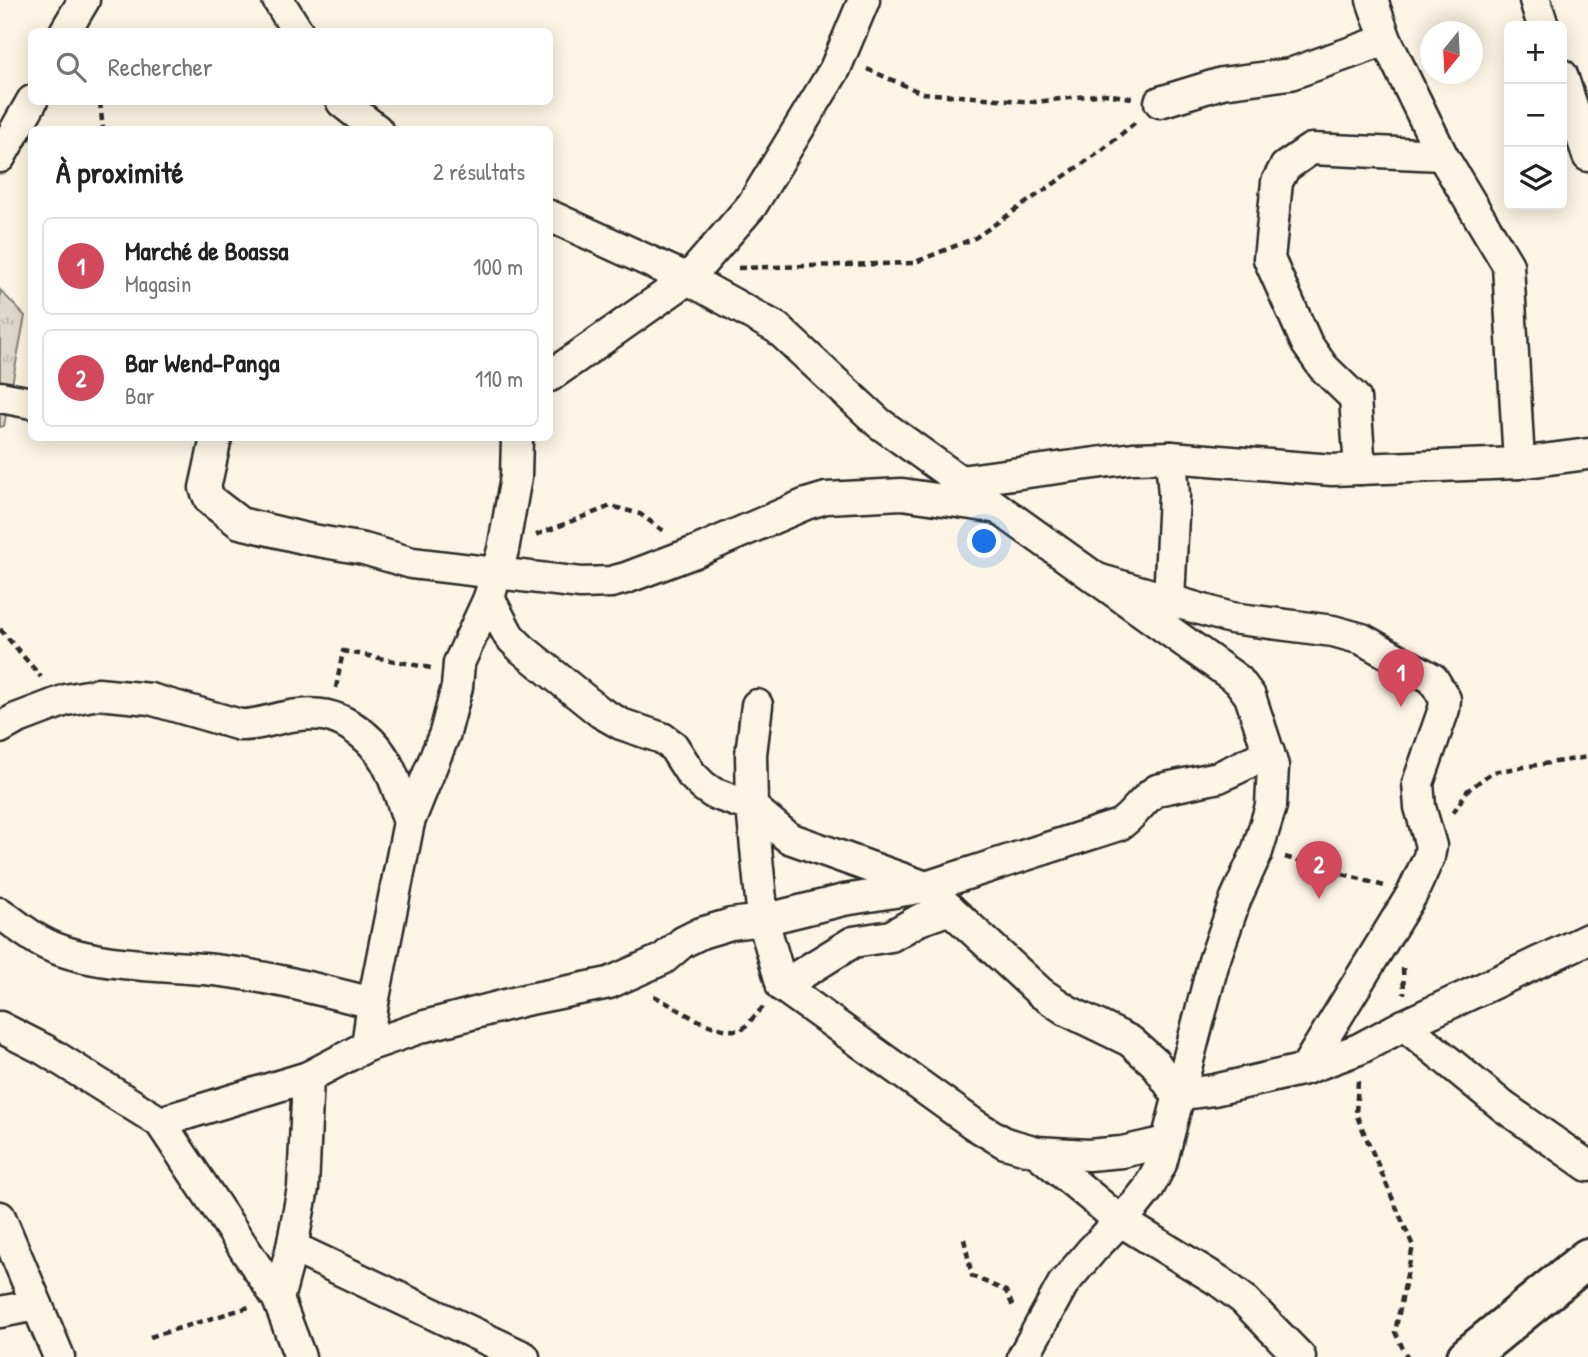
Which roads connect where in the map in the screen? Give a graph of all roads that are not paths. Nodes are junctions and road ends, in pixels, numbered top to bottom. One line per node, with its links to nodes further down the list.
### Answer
1 (84, 0): 7 (street)
2 (278, 0): 8 (street)
3 (864, 0): 19 (street)
4 (1372, 0): 9 (street)
5 (1535, 0): 6 (street)
6 (1541, 21)
7 (67, 28)
8 (296, 28)
9 (1386, 40): 11 (street); 15 (street)
10 (1565, 84): 16 (street)
11 (1160, 102)
12 (30, 105): 17 (street)
13 (346, 112): 14 (street)
14 (370, 126)
15 (1442, 155): 27 (street); 28 (street)
16 (1588, 156)
17 (0, 157)
18 (553, 217): 19 (street)
19 (695, 272): 20 (street); 29 (street)
20 (553, 374)
21 (0, 397): 22 (street)
22 (28, 402)
23 (215, 441): 31 (street)
24 (517, 441): 31 (street)
25 (1588, 454): 27 (street)
26 (1171, 457): 28 (street); 29 (street); 33 (street)
27 (1519, 463): 28 (street)
28 (1360, 469)
29 (960, 481): 30 (street)
30 (996, 507): 31 (street); 32 (street)
31 (496, 574): 37 (street); 38 (street)
32 (1097, 579): 33 (street); 36 (street)
33 (1170, 600): 49 (street)
34 (757, 705): 37 (street)
35 (0, 728): 38 (street)
36 (1269, 753): 39 (street); 51 (street)
37 (752, 807): 39 (street); 42 (street)
38 (409, 822): 45 (street)
39 (926, 887): 40 (street); 42 (street)
40 (950, 909): 44 (street); 51 (street)
41 (0, 913): 45 (street)
42 (763, 920): 44 (street); 48 (street)
43 (1588, 939): 46 (street)
44 (782, 986): 54 (street)
45 (373, 1003): 48 (street)
46 (1404, 1025): 49 (street); 55 (street)
47 (0, 1027): 52 (street)
48 (366, 1046): 50 (street)
49 (1305, 1069): 51 (street)
50 (308, 1077): 52 (street); 58 (street)
51 (1177, 1096): 53 (street)
52 (160, 1122): 60 (street)
53 (1167, 1142): 54 (street); 57 (street)
54 (1037, 1152): 57 (street)
55 (1588, 1166)
56 (0, 1217): 61 (street)
57 (1119, 1220): 63 (street); 67 (street)
58 (292, 1247): 60 (street); 66 (street)
59 (1588, 1258): 68 (street)
60 (278, 1299): 65 (street)
61 (37, 1305): 62 (street); 64 (street)
62 (0, 1312)
63 (1026, 1351)
64 (59, 1357)
65 (300, 1357)
66 (524, 1357)
67 (1300, 1357)
68 (1467, 1357)

